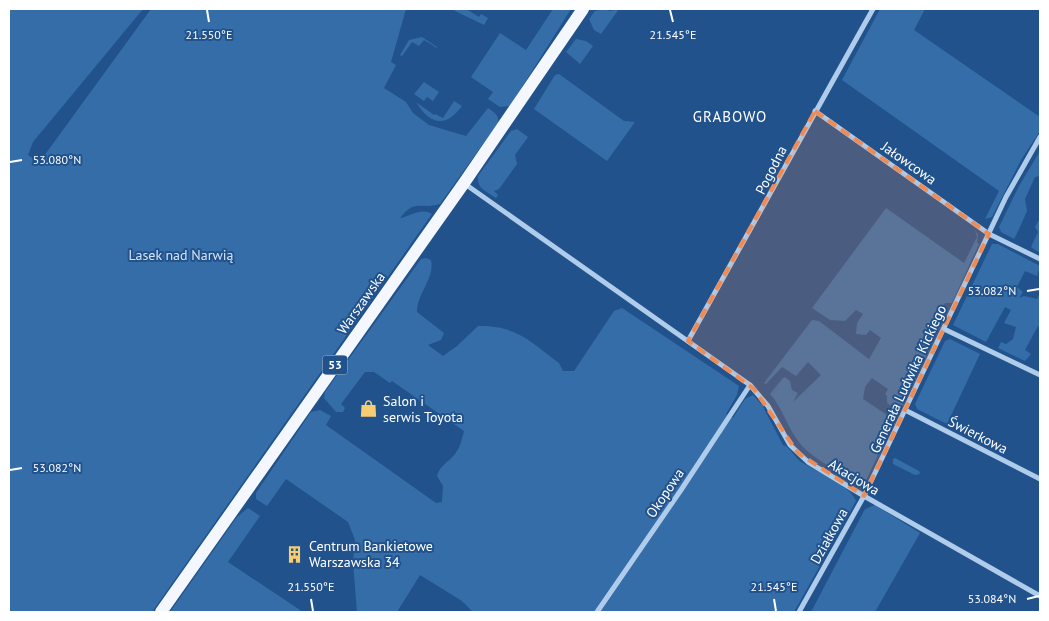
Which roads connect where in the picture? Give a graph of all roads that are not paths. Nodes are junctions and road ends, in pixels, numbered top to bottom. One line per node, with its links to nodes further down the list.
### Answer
1 (583, 9): 5 (main road, Warszawska / 53)
2 (873, 9): 3 (street, Pogodna)
3 (815, 111): 6 (street, Jałowcowa); 9 (street, Pogodna)
4 (1040, 137): 6 (street, Generała Ludwika Kickiego)
5 (464, 183): 9 (street, Akacjowa); 16 (main road, Warszawska / 53)
6 (989, 234): 7 (street, Jałowcowa); 8 (street, Generała Ludwika Kickiego)
7 (1040, 259)
8 (944, 329): 10 (street); 12 (street, Generała Ludwika Kickiego)
9 (688, 340): 11 (street, Akacjowa)
10 (1040, 375)
11 (750, 385): 14 (street, Akacjowa); 17 (street, Okopowa)
12 (906, 410): 13 (street, Świerkowa); 14 (street, Generała Ludwika Kickiego)
13 (1040, 480)
14 (864, 496): 15 (street, Akacjowa); 18 (street, Działkowa)
15 (1040, 596)
16 (161, 612)
17 (597, 612)
18 (799, 612)

